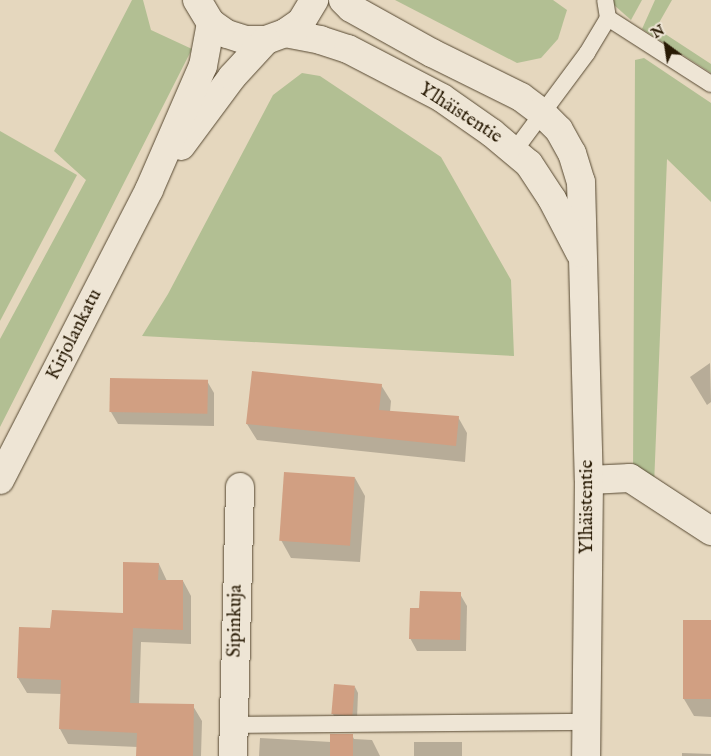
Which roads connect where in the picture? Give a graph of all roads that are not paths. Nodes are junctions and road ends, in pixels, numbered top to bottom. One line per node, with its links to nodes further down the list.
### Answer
1 (314, 0): 6 (street, Kirjolankatu)
2 (343, 0): 8 (street, Ylhäistentie)
3 (605, 0): 5 (lane)
4 (204, 11): 6 (street, Ylhäistentie); 10 (street, Kirjolankatu)
5 (608, 18): 7 (lane); 8 (lane)
6 (275, 37): 9 (street, Ylhäistentie); 10 (street, Kirjolankatu)
7 (711, 84)
8 (541, 112): 9 (lane); 11 (street, Ylhäistentie)
9 (515, 150): 11 (street, Ylhäistentie)
10 (149, 190): 12 (street, Kirjolankatu)
11 (583, 259): 13 (street, Ylhäistentie)
12 (0, 480)
13 (589, 480): 15 (street); 16 (street, Ylhäistentie)
14 (240, 487): 17 (street, Sipinkuja)
15 (711, 531)
16 (587, 722): 17 (lane); 19 (street, Ylhäistentie)
17 (234, 725): 18 (street, Sipinkuja)
18 (233, 756)
19 (586, 756)

